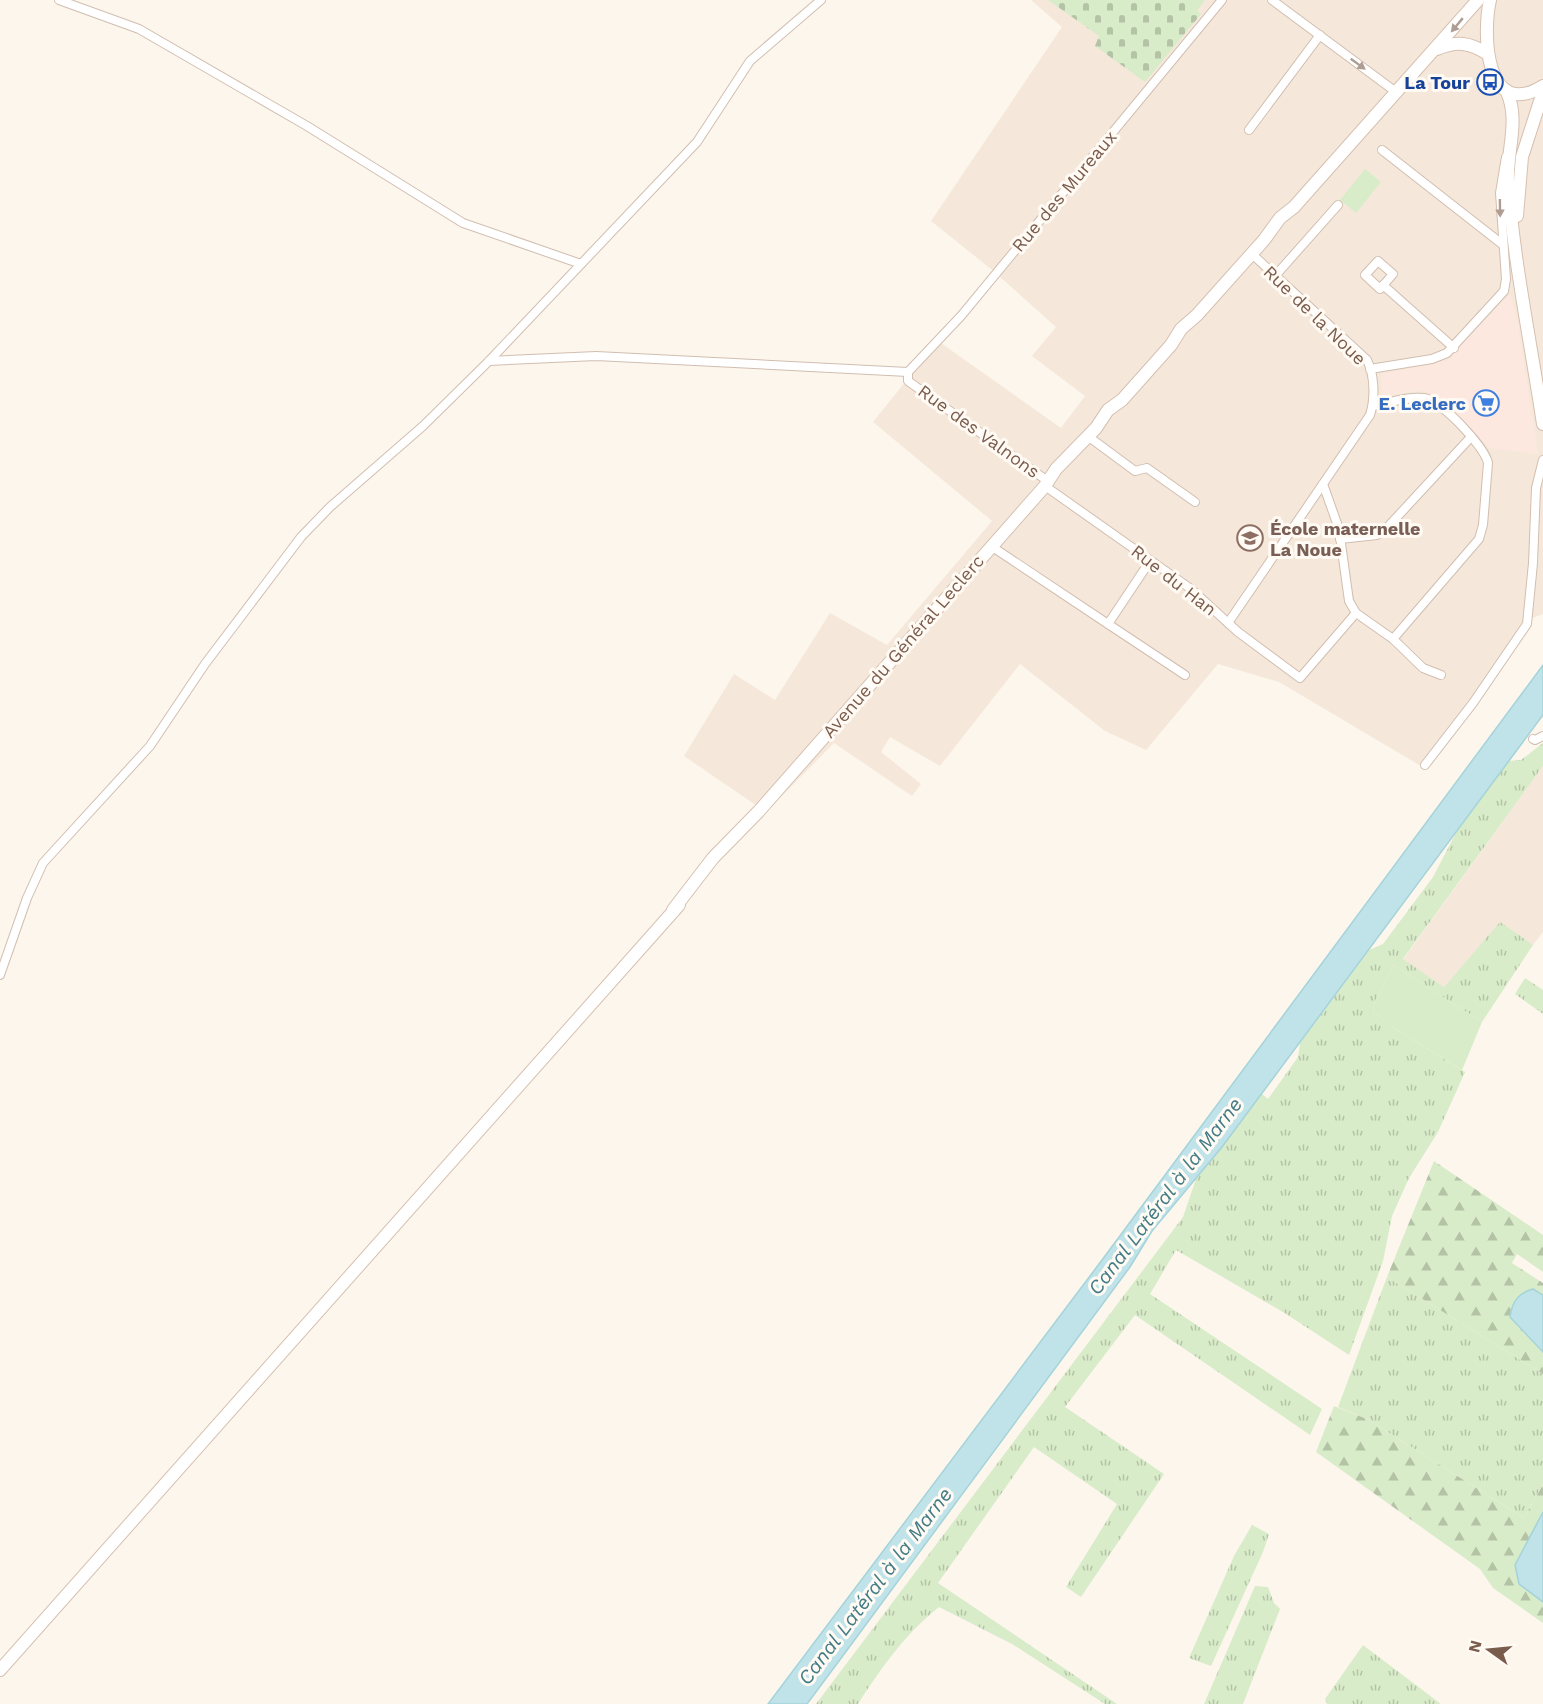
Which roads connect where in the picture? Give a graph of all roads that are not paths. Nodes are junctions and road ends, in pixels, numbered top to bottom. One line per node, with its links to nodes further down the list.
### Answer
1 (59, 0): 23 (street)
2 (821, 0): 23 (street)
3 (1222, 0): 29 (street, Rue des Mureaux)
4 (1272, 0): 7 (street)
5 (1478, 0): 8 (main road, Avenue du Général Leclerc, one-way to 8)
6 (1490, 0): 9 (main road)
7 (1320, 35): 11 (street, one-way to 11); 16 (street)
8 (1436, 50): 9 (main road); 11 (main road, Avenue du Général Leclerc)
9 (1488, 54): 12 (main road)
10 (1543, 87): 12 (main road)
11 (1396, 92): 22 (main road, Avenue du Général Leclerc)
12 (1507, 92): 14 (main road)
13 (1543, 92): 15 (main road)
14 (1514, 117): 15 (main road); 18 (main road)
15 (1530, 124): 20 (main road)
16 (1249, 130)
17 (1382, 150): 21 (street)
18 (1509, 151): 20 (main road); 21 (street, one-way to 21)
19 (1338, 205): 24 (street)
20 (1515, 238): 31 (main road)
21 (1502, 244): 26 (street)
22 (1252, 254): 24 (street, Rue de la Noue); 32 (main road, Avenue du Général Leclerc)
23 (581, 264): 27 (street)
24 (1275, 276): 28 (street, Rue de la Noue)
25 (1383, 285): 26 (street)
26 (1454, 348): 28 (street)
27 (489, 361): 29 (street); 50 (street)
28 (1370, 369): 30 (street, Rue de la Noue)
29 (908, 376): 35 (street, Rue des Valnons)
30 (1373, 406): 33 (street); 36 (street)
31 (1543, 424)
32 (1093, 433): 35 (main road, Avenue du Général Leclerc); 37 (street)
33 (1471, 437): 38 (street); 44 (street)
34 (1543, 460): 49 (street)
35 (1047, 484): 39 (main road, Avenue du Général Leclerc); 40 (street, Rue du Han)
36 (1323, 484): 38 (street); 42 (street)
37 (1195, 502)
38 (1340, 539): 41 (street)
39 (991, 546): 43 (street); 51 (main road, Avenue du Général Leclerc)
40 (1150, 561): 42 (street, Rue du Han); 43 (street)
41 (1356, 613): 42 (street, Rue du Han); 44 (street)
42 (1228, 623)
43 (1108, 624): 45 (street)
44 (1393, 639): 46 (street)
45 (1185, 675)
46 (1441, 675)
47 (1543, 736): 48 (street)
48 (1533, 739)
49 (1425, 765)
50 (0, 975)
51 (0, 1671)

